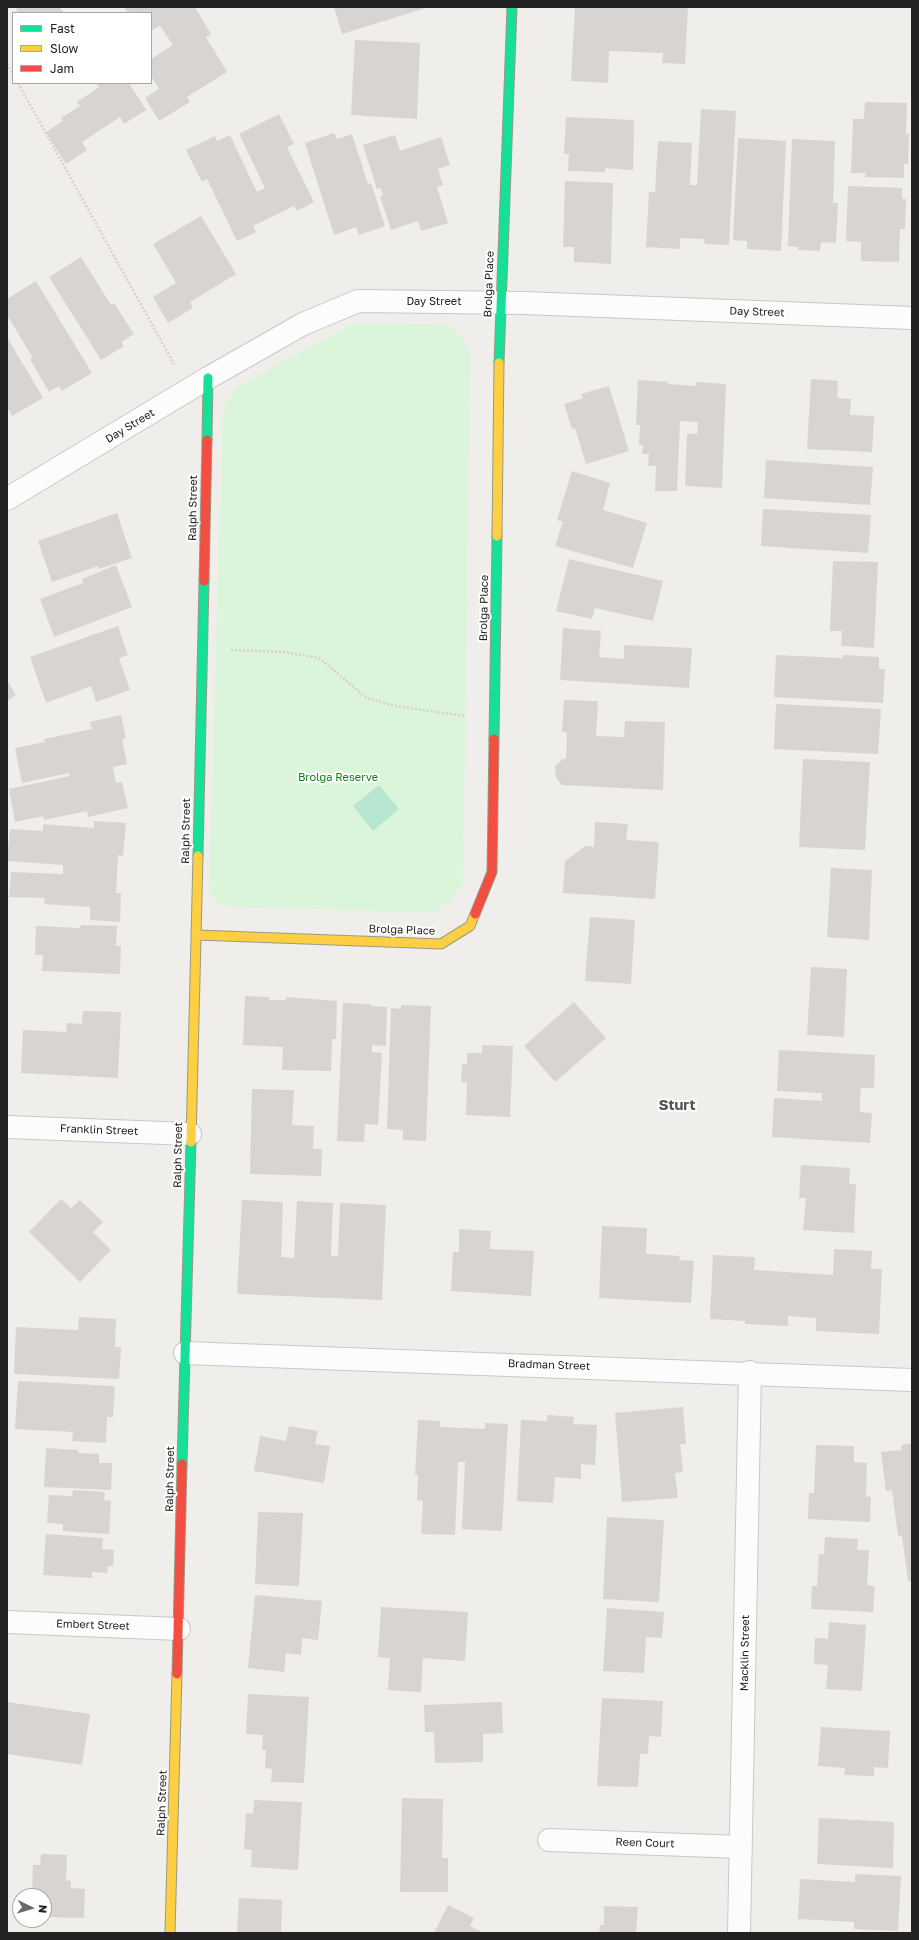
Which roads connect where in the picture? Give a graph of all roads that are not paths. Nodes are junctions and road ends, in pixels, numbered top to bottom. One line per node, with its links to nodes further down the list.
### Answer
1 (512, 7): 2 (street, Brolga Place)
2 (500, 302): 3 (street, Day Street); 4 (street, Day Street); 6 (street, Brolga Place)
3 (912, 318)
4 (208, 378): 5 (street, Day Street); 6 (street, Ralph Street)
5 (7, 499)
6 (196, 935): 8 (street, Ralph Street)
7 (7, 1127): 8 (street, Franklin Street)
8 (190, 1134): 9 (street, Ralph Street)
9 (185, 1353): 10 (street, Bradman Street); 13 (street, Ralph Street)
10 (750, 1372): 11 (street, Bradman Street); 15 (street, Macklin Street)
11 (912, 1380)
12 (7, 1622): 13 (street, Embert Street)
13 (179, 1628): 16 (street, Ralph Street)
14 (549, 1840): 15 (street, Reen Court)
15 (742, 1847): 17 (street, Macklin Street)
16 (170, 1933)
17 (739, 1933)

